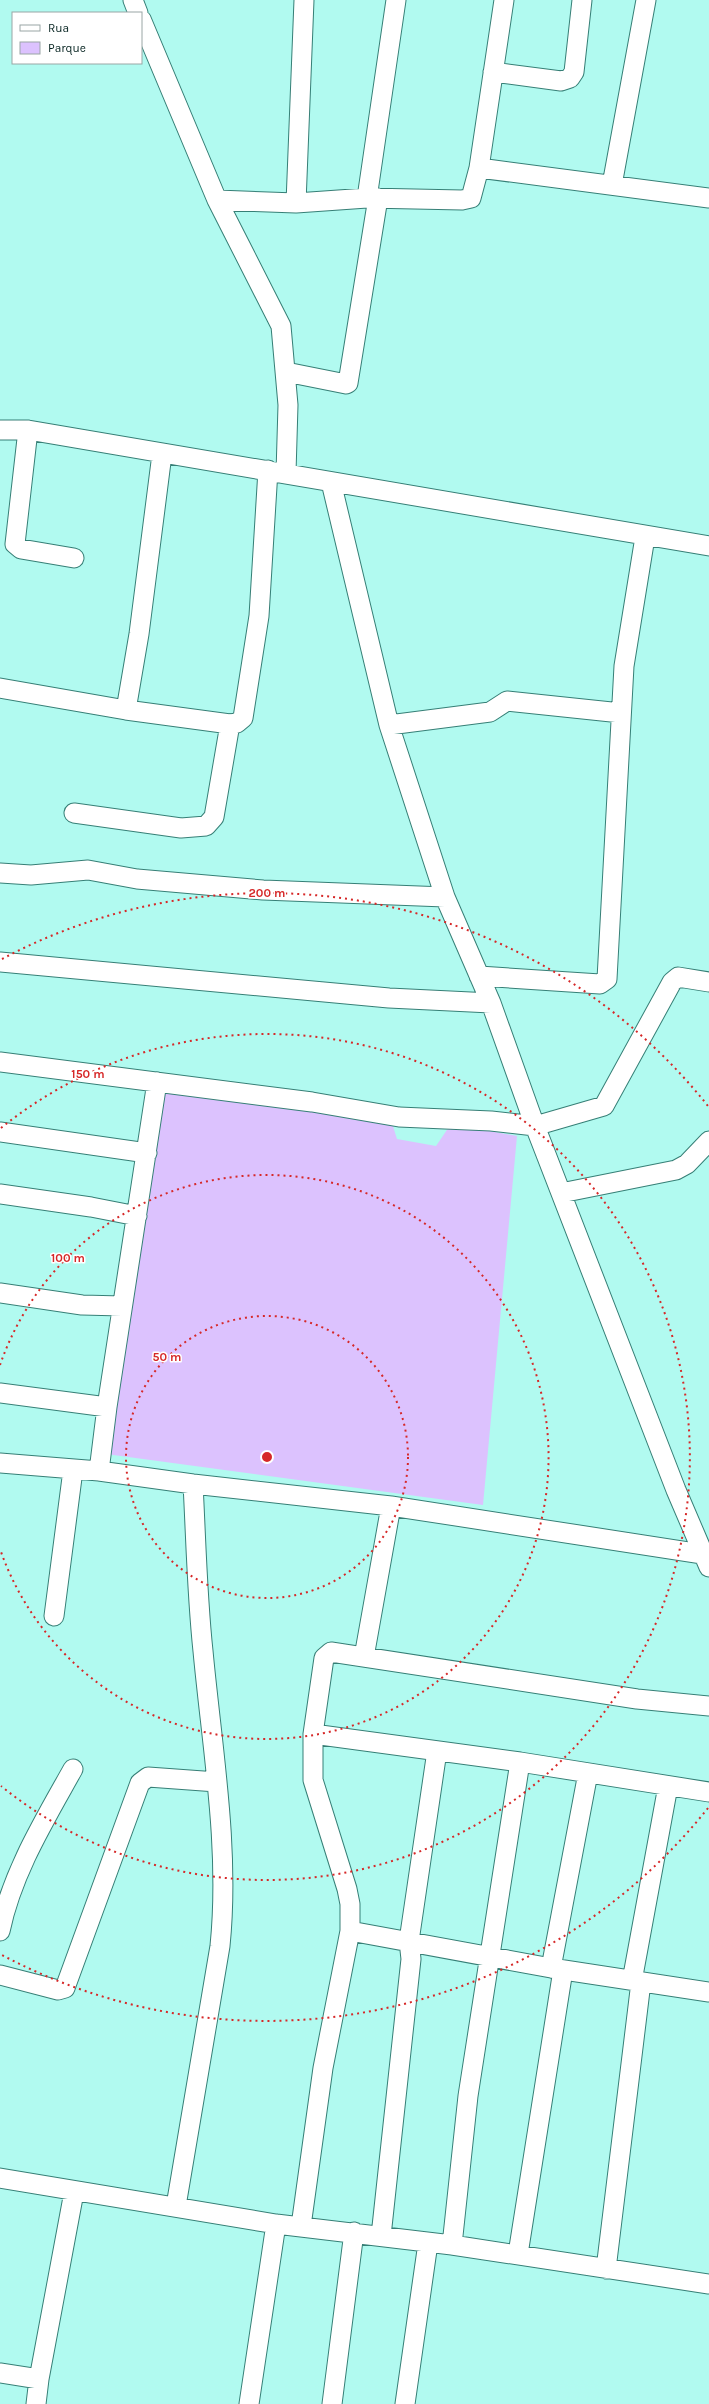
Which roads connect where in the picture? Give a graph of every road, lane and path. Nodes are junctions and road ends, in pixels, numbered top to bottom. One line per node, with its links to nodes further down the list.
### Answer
1 (133, 0): 7 (street)
2 (304, 0): 15 (street)
3 (396, 0): 12 (street)
4 (504, 0): 9 (street)
5 (582, 0): 9 (street)
6 (646, 0): 11 (street)
7 (138, 12)
8 (142, 21): 14 (street)
9 (493, 72): 10 (street)
10 (479, 168): 11 (street); 12 (street)
11 (612, 186): 13 (street)
12 (373, 198): 15 (street); 16 (street)
13 (709, 198)
14 (217, 200): 15 (street); 16 (street)
15 (296, 203)
16 (286, 372): 20 (street)
17 (0, 430): 18 (street)
18 (28, 430): 19 (street); 24 (street)
19 (162, 454): 20 (street); 26 (street)
20 (277, 472): 21 (street); 28 (street)
21 (331, 482): 22 (street); 29 (street)
22 (645, 537): 23 (street); 27 (street)
23 (709, 546)
24 (74, 558)
25 (0, 688): 26 (street)
26 (126, 710): 28 (street)
27 (621, 713): 29 (street); 34 (street)
28 (230, 724): 30 (street)
29 (389, 725): 32 (street)
30 (74, 813)
31 (0, 872): 32 (street)
32 (445, 897): 34 (street)
33 (0, 962): 36 (street)
34 (479, 976): 36 (street)
35 (708, 976): 39 (street)
36 (491, 1003): 39 (street)
37 (0, 1062): 38 (street)
38 (157, 1082): 39 (street); 42 (street)
39 (535, 1126): 43 (street)
40 (0, 1132): 42 (street)
41 (709, 1142): 43 (street)
42 (147, 1153): 45 (street)
43 (561, 1193): 55 (street)
44 (0, 1194): 45 (street)
45 (137, 1216): 47 (street)
46 (0, 1293): 47 (street)
47 (122, 1306): 49 (street)
48 (0, 1393): 49 (street)
49 (107, 1407): 52 (street)
50 (0, 1463): 51 (street)
51 (73, 1470): 52 (street); 56 (street)
52 (100, 1470): 53 (street)
53 (193, 1484): 54 (street); 64 (street)
54 (391, 1506): 55 (street); 57 (street)
55 (707, 1559)
56 (54, 1616)
57 (364, 1657): 58 (street); 59 (street)
58 (709, 1706)
59 (313, 1734): 60 (street); 68 (street)
60 (437, 1751): 61 (street); 69 (street)
61 (520, 1762): 63 (street); 70 (street)
62 (73, 1769): 67 (street)
63 (588, 1773): 65 (street); 71 (street)
64 (217, 1782): 72 (street); 77 (street)
65 (668, 1786): 66 (street); 73 (street)
66 (709, 1792)
67 (0, 1931)
68 (350, 1931): 69 (street); 79 (street)
69 (409, 1941): 70 (street); 81 (street)
70 (488, 1958): 71 (street); 83 (street)
71 (557, 1970): 73 (street); 84 (street)
72 (0, 1975)
73 (637, 1982): 74 (street); 85 (street)
74 (709, 1992)
75 (0, 2178): 76 (street)
76 (74, 2192): 77 (street); 88 (street)
77 (176, 2206): 78 (street)
78 (276, 2224): 79 (street); 90 (street)
79 (301, 2226): 80 (street)
80 (354, 2232): 81 (street); 91 (street)
81 (381, 2236): 82 (street)
82 (428, 2243): 83 (street); 92 (street)
83 (452, 2245): 84 (street)
84 (518, 2254): 85 (street)
85 (606, 2269): 86 (street)
86 (709, 2284)
87 (0, 2373): 88 (street)
88 (38, 2379): 89 (street)
89 (36, 2404)
90 (249, 2404)
91 (332, 2404)
92 (405, 2404)

